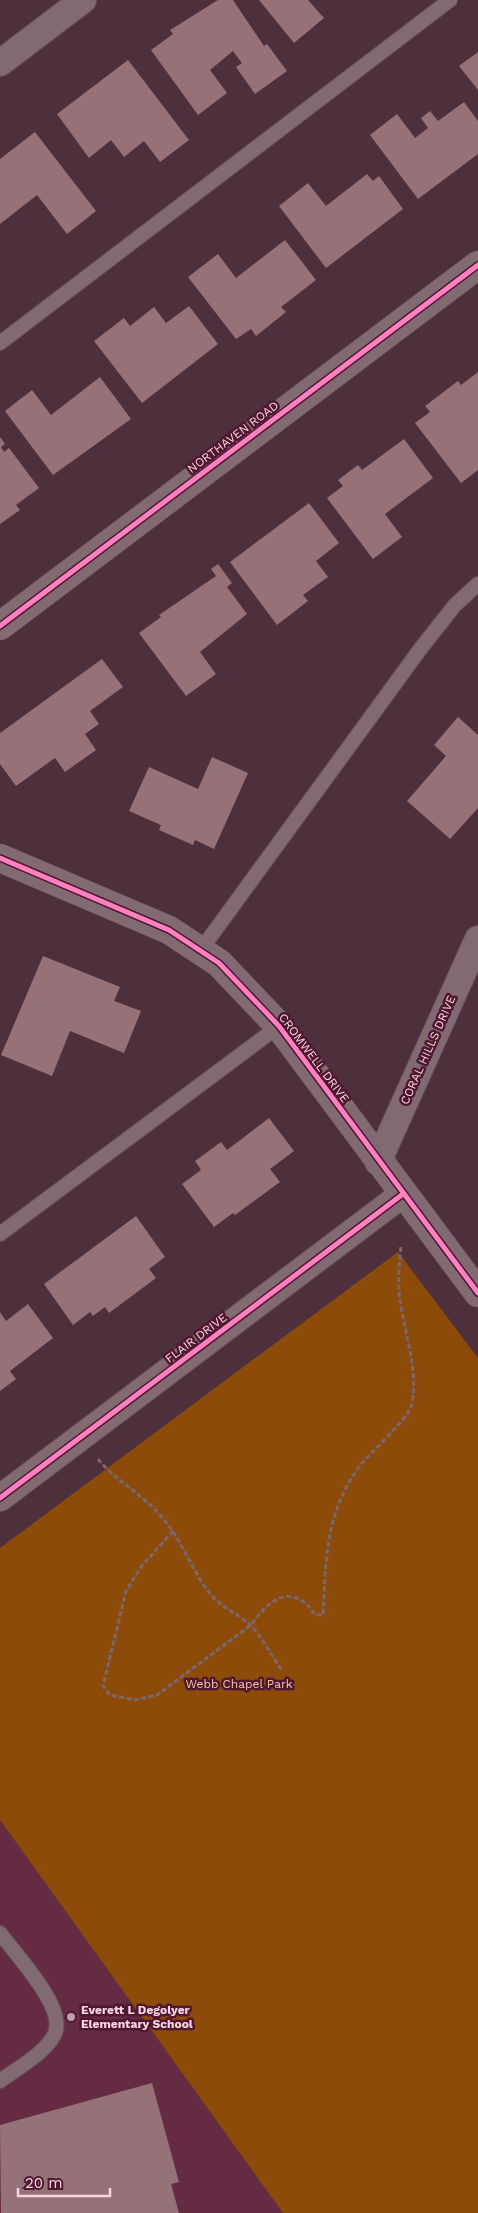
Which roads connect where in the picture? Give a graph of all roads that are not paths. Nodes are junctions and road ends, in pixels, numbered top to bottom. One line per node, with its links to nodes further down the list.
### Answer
1 (83, 0): 3 (street)
2 (450, 0): 5 (lane)
3 (0, 63)
4 (478, 264): 7 (street, NORTHAVEN ROAD)
5 (0, 343)
6 (478, 584): 10 (lane)
7 (0, 626)
8 (0, 858): 10 (street, CROMWELL DRIVE)
9 (478, 939): 12 (street, CORAL HILLS DRIVE)
10 (200, 951): 11 (street, CROMWELL DRIVE)
11 (279, 1026): 12 (street, CROMWELL DRIVE); 14 (lane)
12 (378, 1162): 13 (street, CROMWELL DRIVE)
13 (403, 1194): 15 (street, CROMWELL DRIVE); 16 (street, FLAIR DRIVE)
14 (0, 1234)
15 (478, 1293)
16 (0, 1498)
17 (0, 1933): 18 (lane)
18 (0, 2081)

